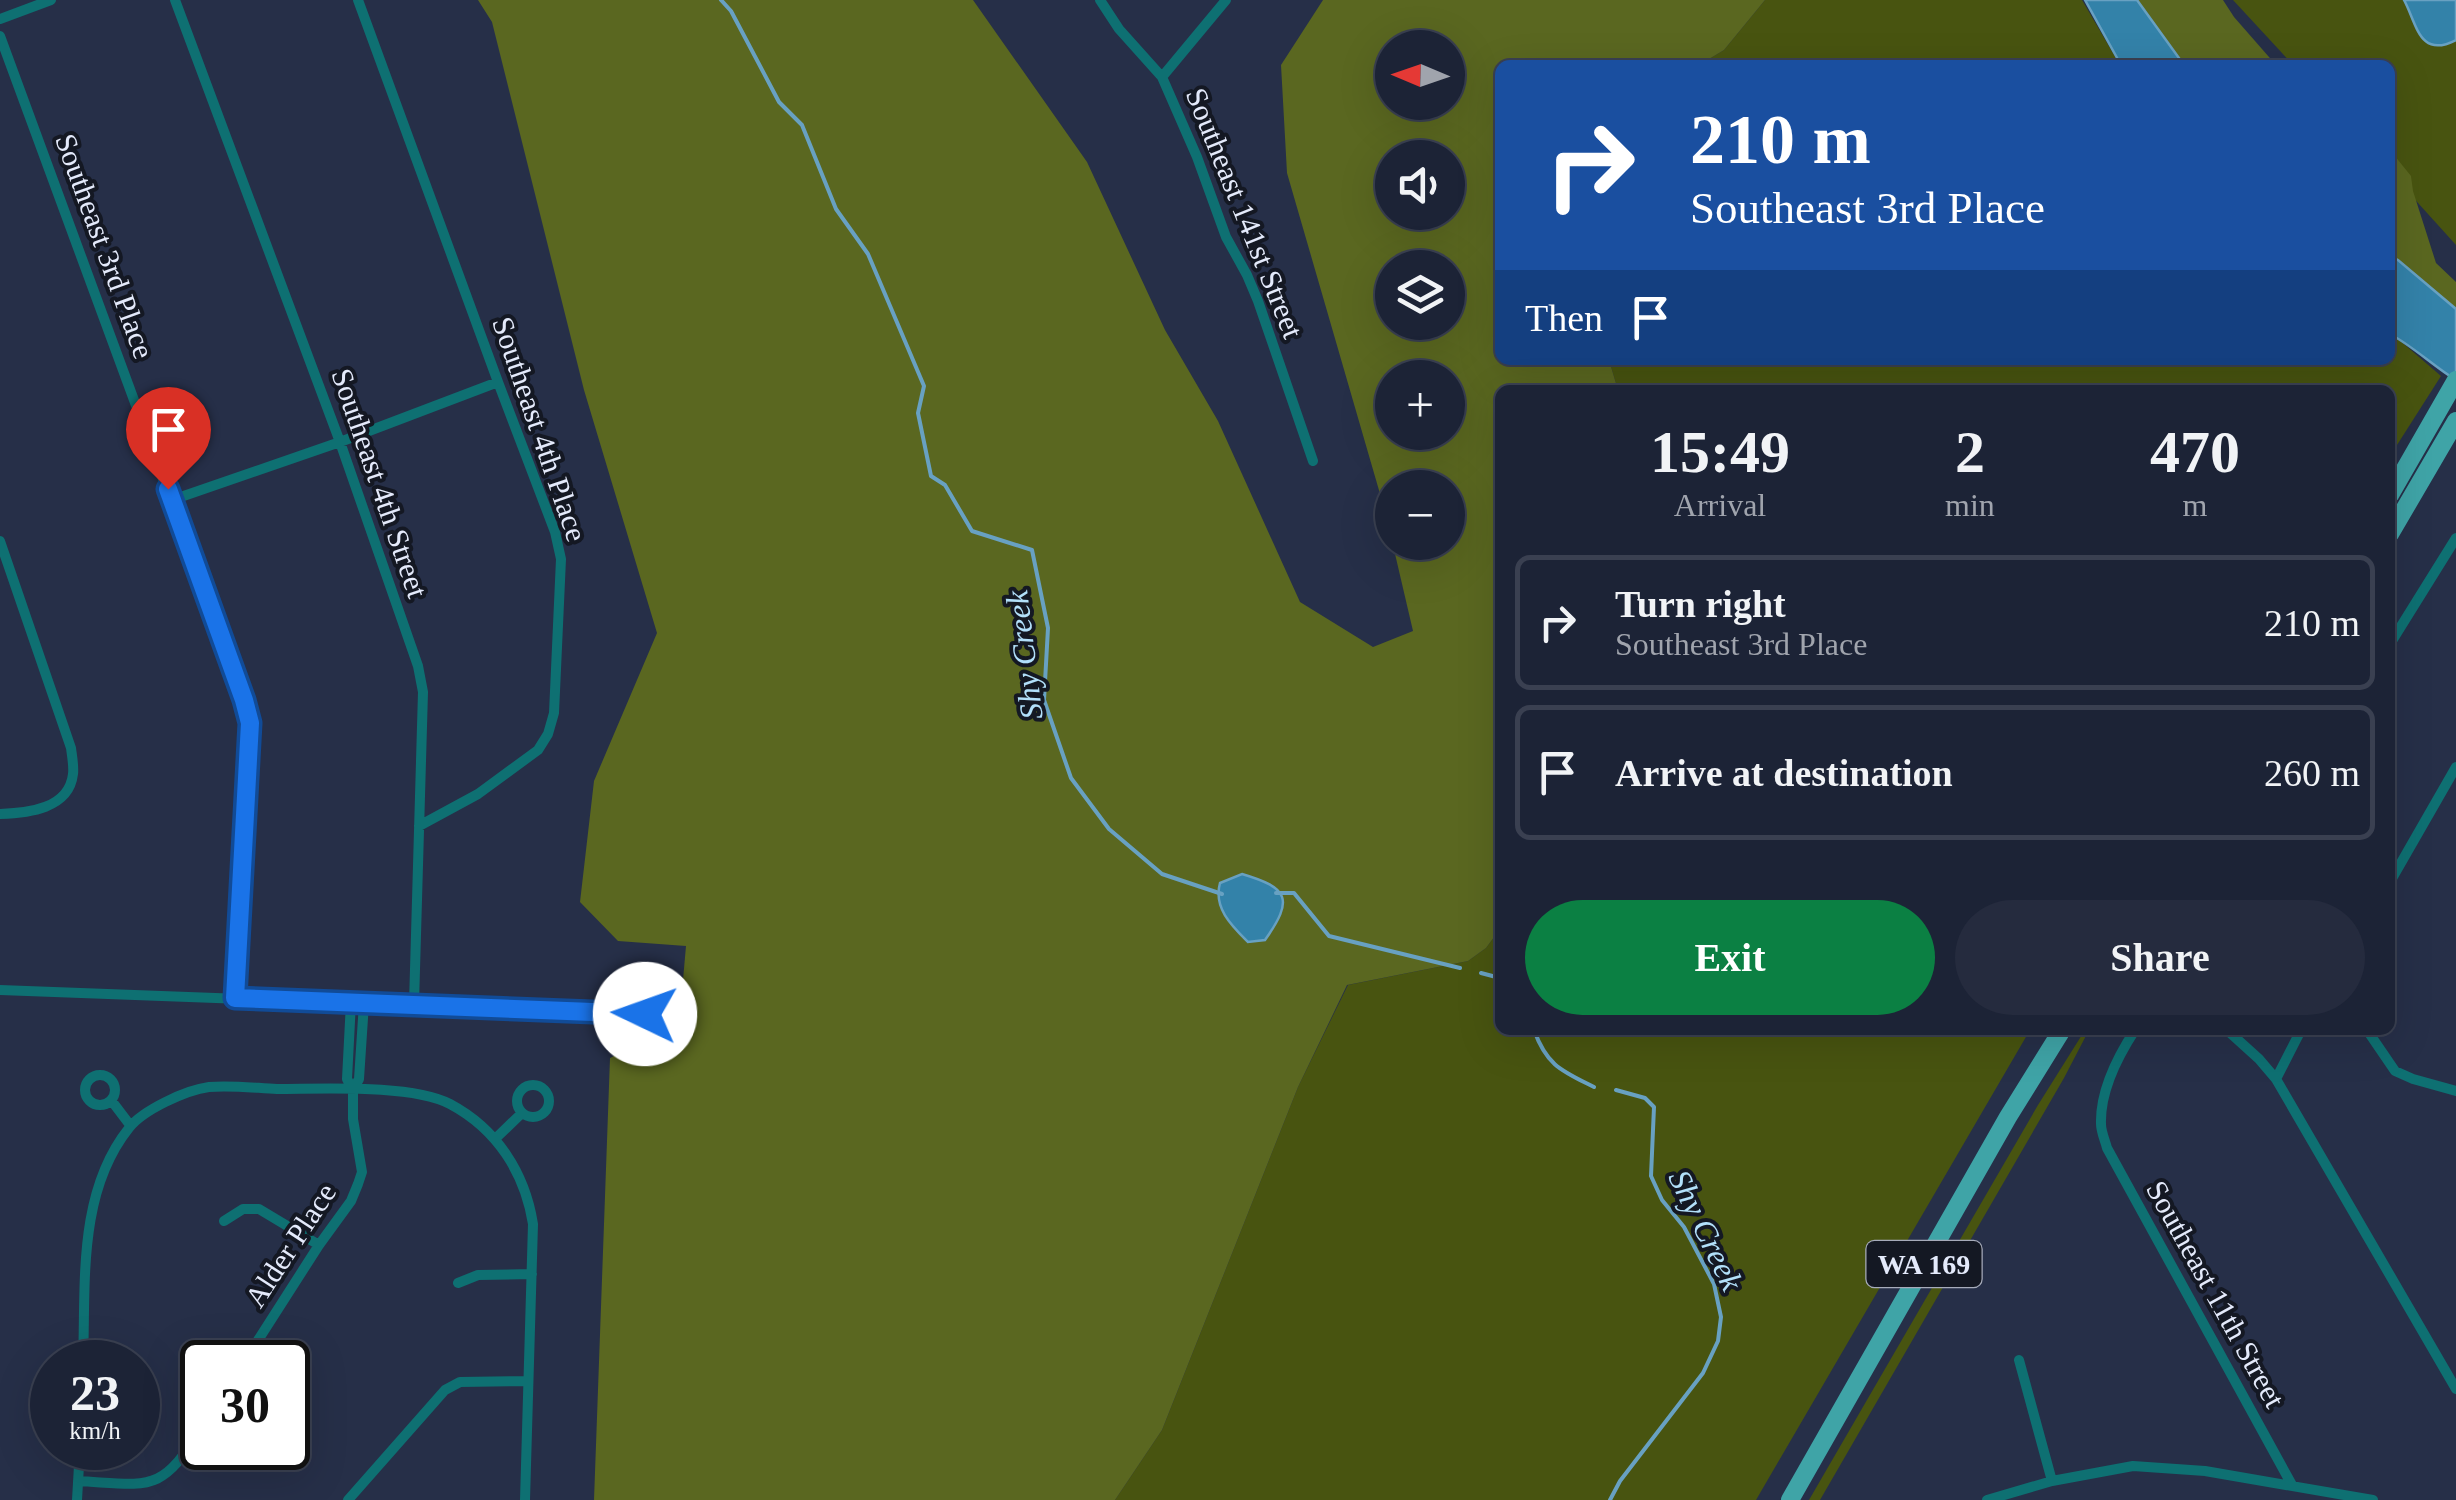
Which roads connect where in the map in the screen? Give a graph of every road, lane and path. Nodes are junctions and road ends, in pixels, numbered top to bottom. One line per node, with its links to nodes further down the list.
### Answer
1 (51, 0): 6 (street)
2 (175, 0): 12 (street, Southeast 4th Street)
3 (358, 0): 10 (street, Southeast 4th Place)
4 (1100, 0): 8 (street, Southeast 141st Street)
5 (1226, 0): 8 (street)
6 (0, 19)
7 (0, 36): 15 (street, Southeast 3rd Place)
8 (1162, 77): 13 (street, Southeast 141st Street)
9 (2456, 380): 14 (main road)
10 (498, 382): 12 (street); 22 (street, Southeast 4th Place)
11 (2456, 421): 16 (main road)
12 (340, 442): 15 (street); 22 (street, Southeast 4th Street)
13 (1313, 461)
14 (2395, 486)
15 (172, 500): 25 (street, Southeast 3rd Place)
16 (2395, 525)
17 (2456, 538): 19 (street)
18 (0, 541): 21 (street)
19 (2395, 636)
20 (2455, 772): 23 (street)
21 (0, 814)
22 (419, 826): 28 (street, Southeast 4th Street)
23 (2395, 874)
24 (0, 990): 25 (street)
25 (235, 998): 26 (street)
26 (351, 1002): 27 (street); 36 (street)
27 (364, 1003): 28 (street); 36 (street)
28 (414, 1004): 29 (street)
29 (645, 1014)
30 (2059, 1035): 59 (main road, WA 169)
31 (2132, 1035): 55 (street, Southeast 11th Street)
32 (2233, 1035): 35 (street)
33 (2298, 1035): 35 (street)
34 (2370, 1035): 37 (street)
35 (2276, 1078): 50 (street)
36 (353, 1090): 40 (street); 41 (street); 43 (street, Alder Place)
37 (2456, 1091)
38 (111, 1100): 40 (street)
39 (522, 1112): 41 (street)
40 (130, 1126): 46 (street)
41 (496, 1138): 44 (street)
42 (224, 1221): 43 (street)
43 (319, 1246): 47 (street, Alder Place)
44 (532, 1274): 45 (street); 49 (street)
45 (458, 1283)
46 (84, 1340)
47 (258, 1340)
48 (2018, 1360): 54 (street)
49 (527, 1381): 57 (street); 58 (street)
50 (2456, 1389)
51 (180, 1462): 53 (street)
52 (79, 1470): 53 (street)
53 (78, 1481): 56 (street)
54 (2052, 1482): 55 (street); 60 (street)
55 (2292, 1485): 61 (street)
56 (77, 1500)
57 (348, 1500)
58 (525, 1500)
59 (1790, 1500)
60 (1988, 1500)
61 (2373, 1500)

